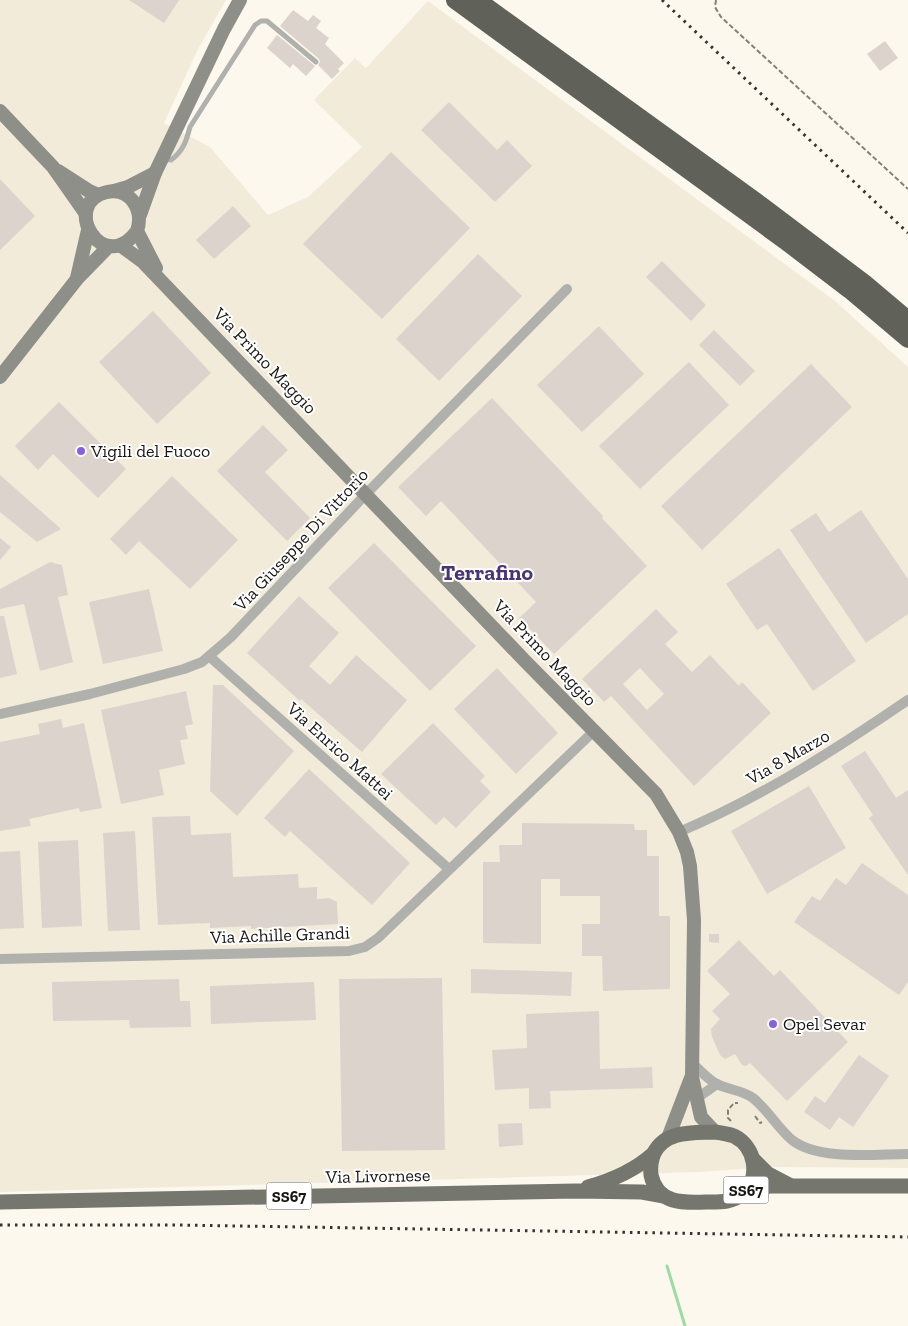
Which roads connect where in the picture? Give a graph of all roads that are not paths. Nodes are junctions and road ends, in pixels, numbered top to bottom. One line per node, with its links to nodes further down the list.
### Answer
1 (240, 0): 6 (main road)
2 (455, 0): 20 (highway)
3 (477, 0): 19 (highway)
4 (316, 62): 6 (lane)
5 (0, 111): 7 (main road)
6 (161, 159): 8 (main road)
7 (53, 167): 10 (main road); 11 (main road)
8 (154, 173): 9 (main road); 12 (main road)
9 (114, 191): 10 (main road); 12 (main road)
10 (98, 195): 11 (main road)
11 (86, 214): 13 (main road)
12 (140, 215): 14 (main road)
13 (88, 230): 15 (main road, Via Primo Maggio); 16 (main road)
14 (137, 231): 15 (main road); 17 (main road, Via Primo Maggio)
15 (114, 245): 16 (main road); 17 (main road, Via Primo Maggio)
16 (77, 279): 21 (main road)
17 (165, 284): 22 (main road, Via Primo Maggio)
18 (567, 289): 22 (street, Via Giuseppe Di Vittorio)
19 (908, 320)
20 (908, 339)
21 (0, 377)
22 (366, 494): 23 (street, Via Giuseppe Di Vittorio); 26 (main road, Via Primo Maggio)
23 (209, 656): 25 (street, Via Giuseppe Di Vittorio); 28 (street, Via Enrico Mattei)
24 (908, 700): 27 (street, Via 8 Marzo)
25 (0, 714)
26 (594, 731): 27 (main road, Via Primo Maggio); 28 (street, Via Achille Grandi)
27 (679, 832): 30 (main road, Via Primo Maggio)
28 (449, 869): 29 (street, Via Achille Grandi)
29 (0, 959)
30 (691, 1062): 31 (main road, Via Primo Maggio); 32 (street)
31 (692, 1077): 33 (main road, Via Primo Maggio); 35 (main road, Via Primo Maggio)
32 (717, 1084): 33 (street); 37 (street)
33 (696, 1098): 34 (main road, Via Primo Maggio)
34 (715, 1132): 35 (main road, Via Livornese / SS67); 38 (main road, Via Livornese / SS67)
35 (668, 1138): 36 (main road, Via Livornese / SS67)
36 (653, 1154): 41 (main road, Via Livornese / SS67); 43 (main road)
37 (908, 1154)
38 (753, 1159): 39 (main road, Via Livornese / SS67); 42 (main road, SS67)
39 (791, 1185): 40 (main road, Via Livornese / SS67); 42 (main road, Via Livornese / SS67)
40 (908, 1186)
41 (577, 1191): 43 (main road, Via Livornese / SS67); 44 (main road, Via Livornese / SS67)
42 (743, 1193): 43 (main road, Via Livornese / SS67)
43 (664, 1196)
44 (0, 1202)

